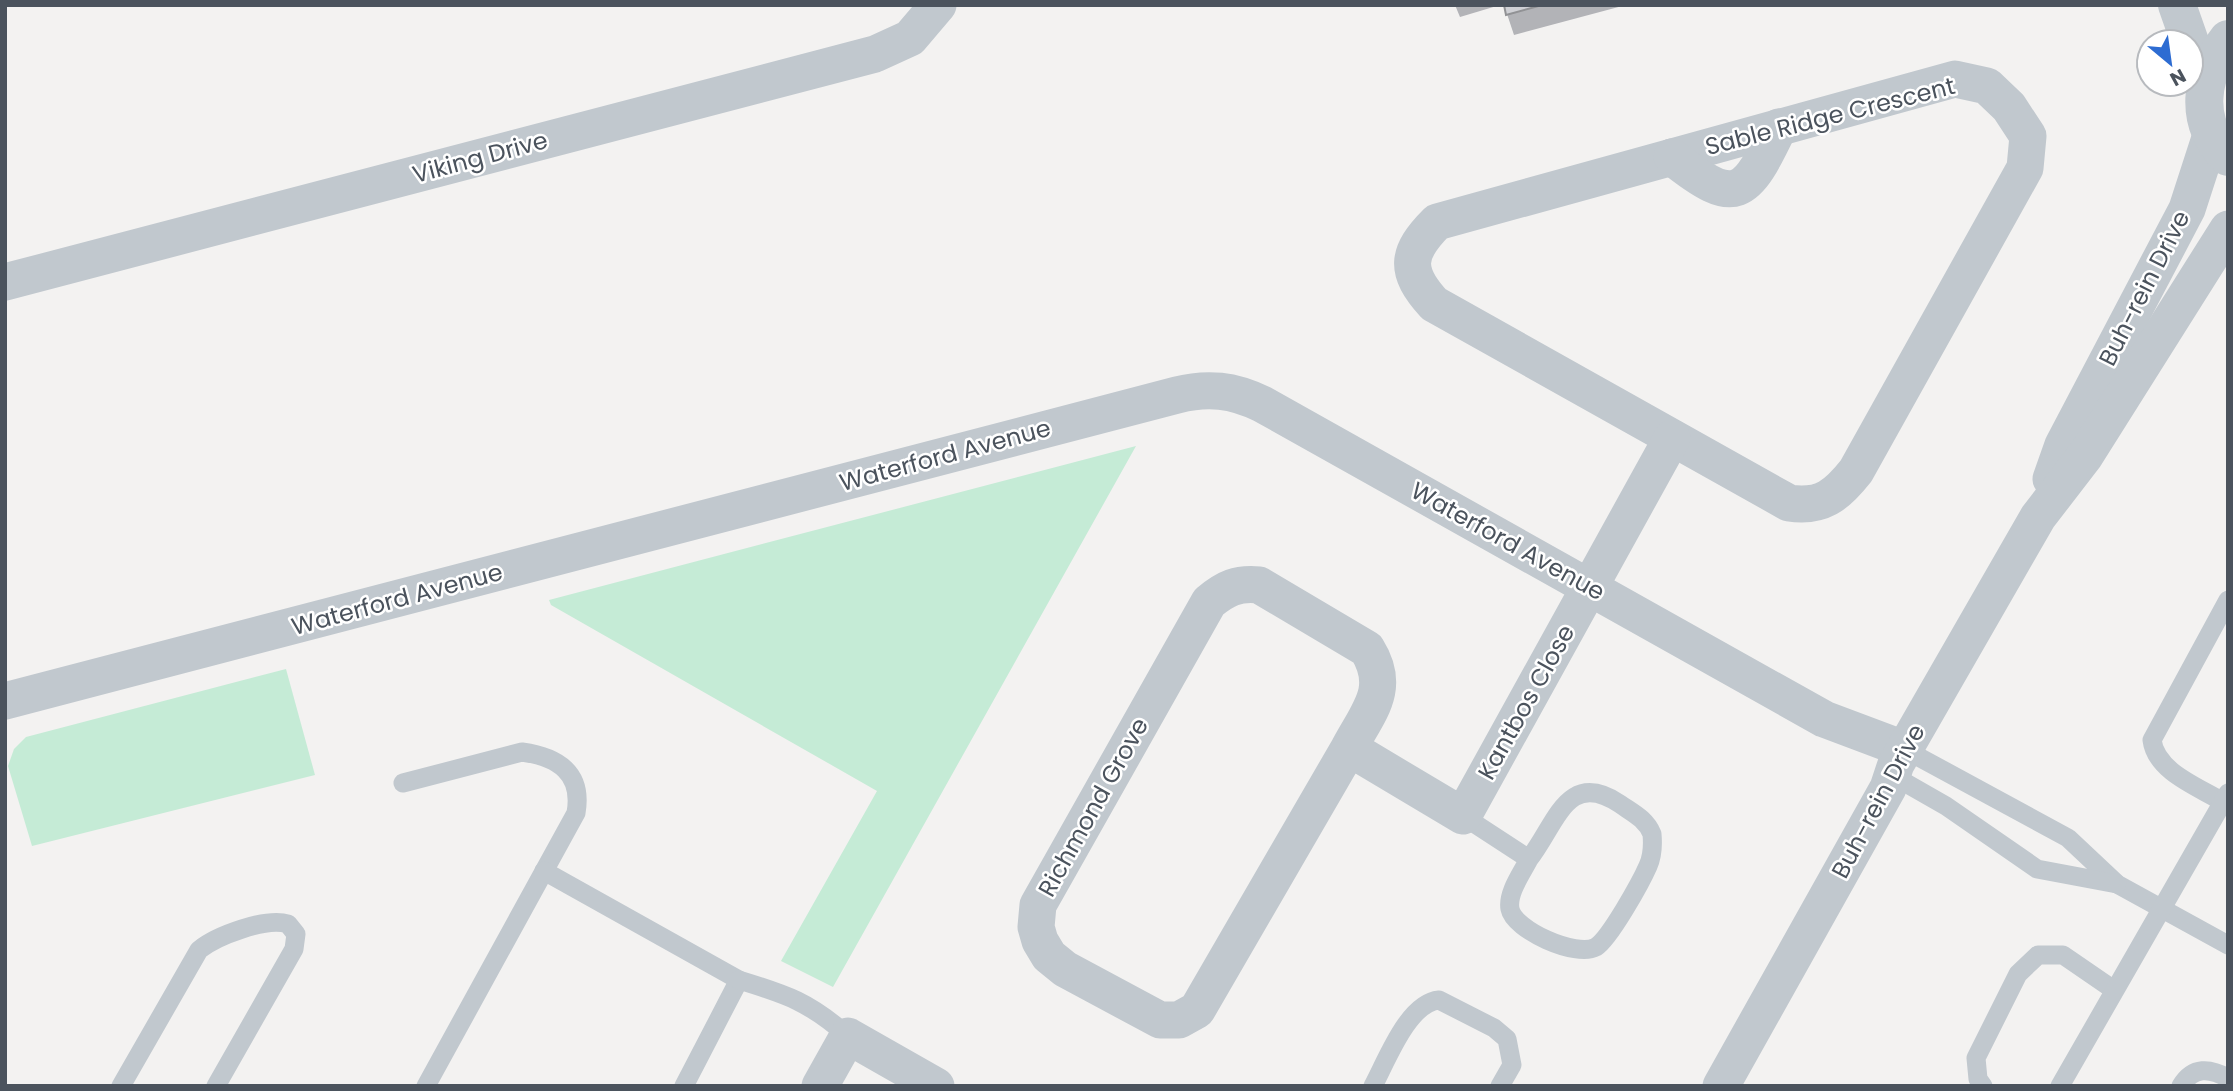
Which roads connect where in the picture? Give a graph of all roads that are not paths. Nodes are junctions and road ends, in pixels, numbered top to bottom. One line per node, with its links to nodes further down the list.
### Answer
1 (938, 5): 9 (street, Viking Drive)
2 (2177, 5): 3 (street)
3 (2185, 28)
4 (2228, 39): 5 (street)
5 (2205, 83)
6 (2204, 98): 7 (street)
7 (2219, 146): 11 (street, Buh-rein Drive)
8 (2228, 229): 11 (street, Buh-rein Drive)
9 (5, 282)
10 (1672, 438): 10 (street, Sable Ridge Crescent); 12 (street)
11 (2038, 517): 16 (street, Buh-rein Drive)
12 (1589, 587): 14 (street, Waterford Avenue); 16 (street, Waterford Avenue); 19 (street, Kantbos Close)
13 (2228, 600): 18 (lane)
14 (5, 701)
15 (1349, 748): 15 (street, Richmond Grove); 19 (street)
16 (1897, 762): 22 (lane); 22 (lane); 37 (street, Buh-rein Drive)
17 (403, 783): 21 (lane)
18 (2225, 798): 23 (lane)
19 (1463, 816): 20 (lane)
20 (1529, 859): 20 (lane)
21 (544, 871): 25 (lane); 31 (lane)
22 (2117, 884): 23 (lane)
23 (2160, 908): 24 (lane); 26 (lane)
24 (2228, 945)
25 (739, 980): 27 (lane); 32 (lane)
26 (2114, 990): 38 (lane); 39 (lane)
27 (848, 1036): 33 (street); 34 (street)
28 (2228, 1078): 40 (lane)
29 (121, 1086): 30 (lane)
30 (216, 1086)
31 (426, 1086)
32 (684, 1086)
33 (820, 1086)
34 (936, 1086)
35 (1373, 1086): 36 (lane)
36 (1500, 1086)
37 (1721, 1086)
38 (1983, 1086)
39 (2060, 1086)
40 (2181, 1086)

